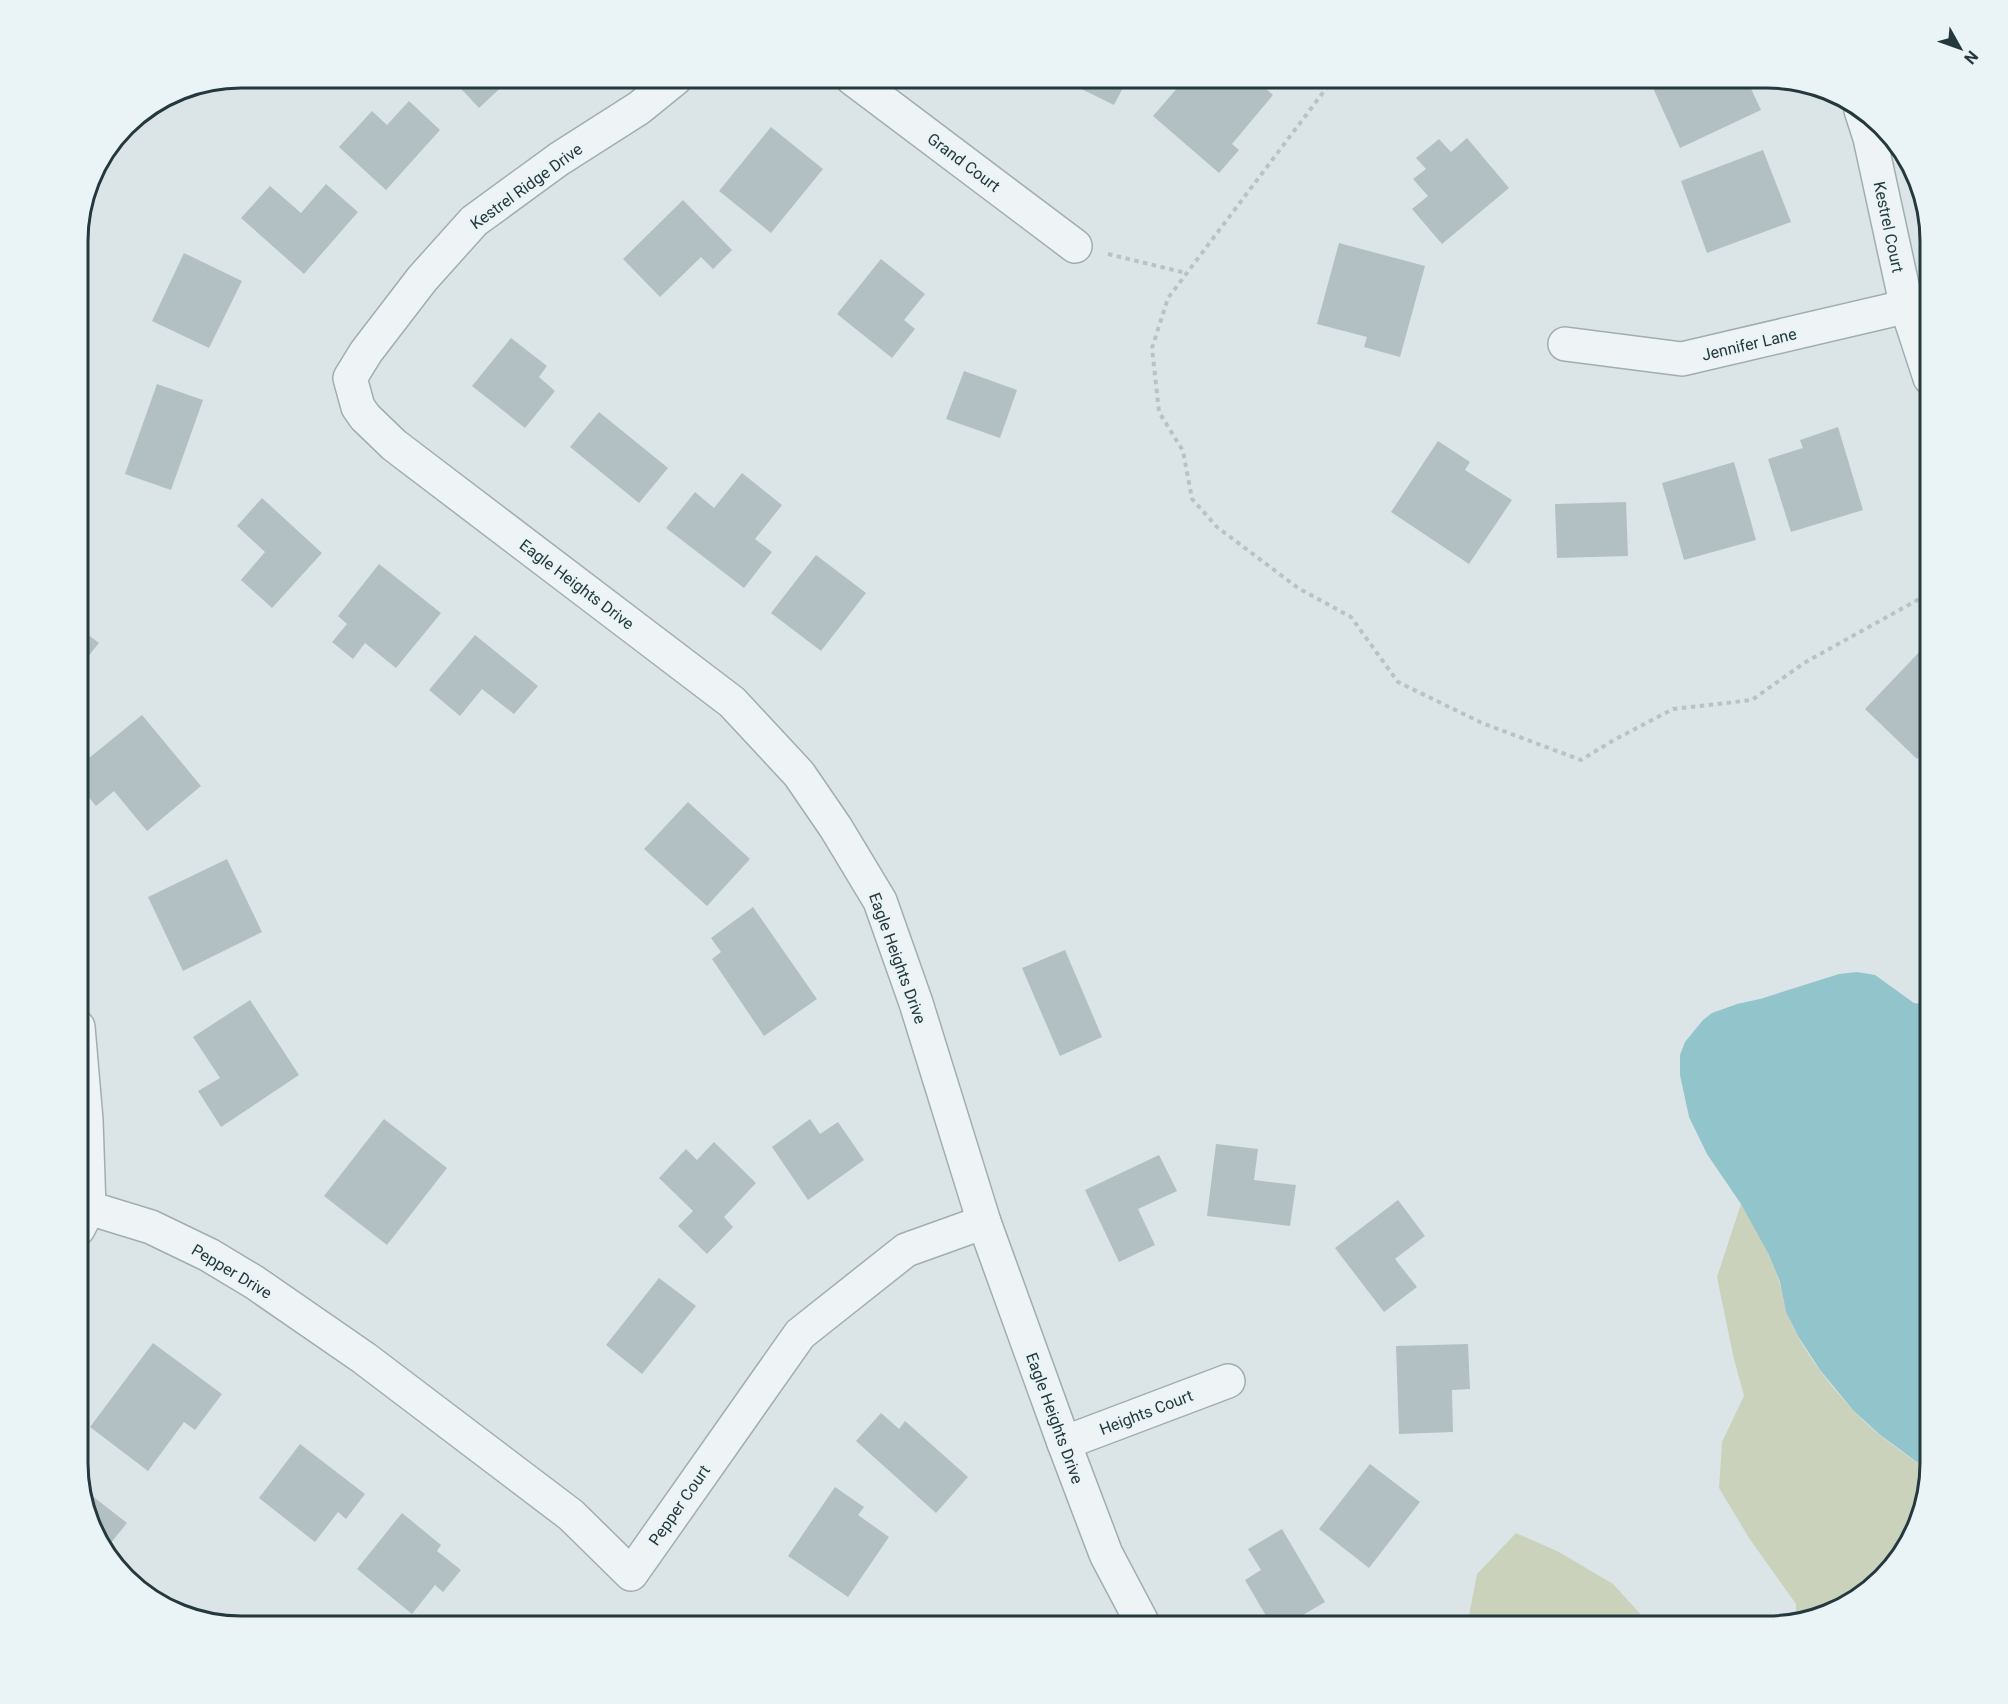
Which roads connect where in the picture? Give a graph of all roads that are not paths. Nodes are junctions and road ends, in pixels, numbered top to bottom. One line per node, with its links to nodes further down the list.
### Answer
1 (664, 88): 7 (street, Kestrel Ridge Drive)
2 (865, 88): 4 (street, Grand Court)
3 (1866, 125): 5 (street, Kestrel Court)
4 (1075, 246)
5 (1918, 305): 6 (street, Jennifer Lane)
6 (1565, 344)
7 (358, 407): 9 (street, Eagle Heights Drive)
8 (89, 1220): 10 (street, Pepper Drive)
9 (984, 1222): 10 (street, Pepper Court); 12 (street, Eagle Heights Drive)
10 (364, 1358)
11 (1228, 1381): 12 (street, Heights Court)
12 (1064, 1443): 13 (street, Eagle Heights Drive)
13 (1139, 1616)

